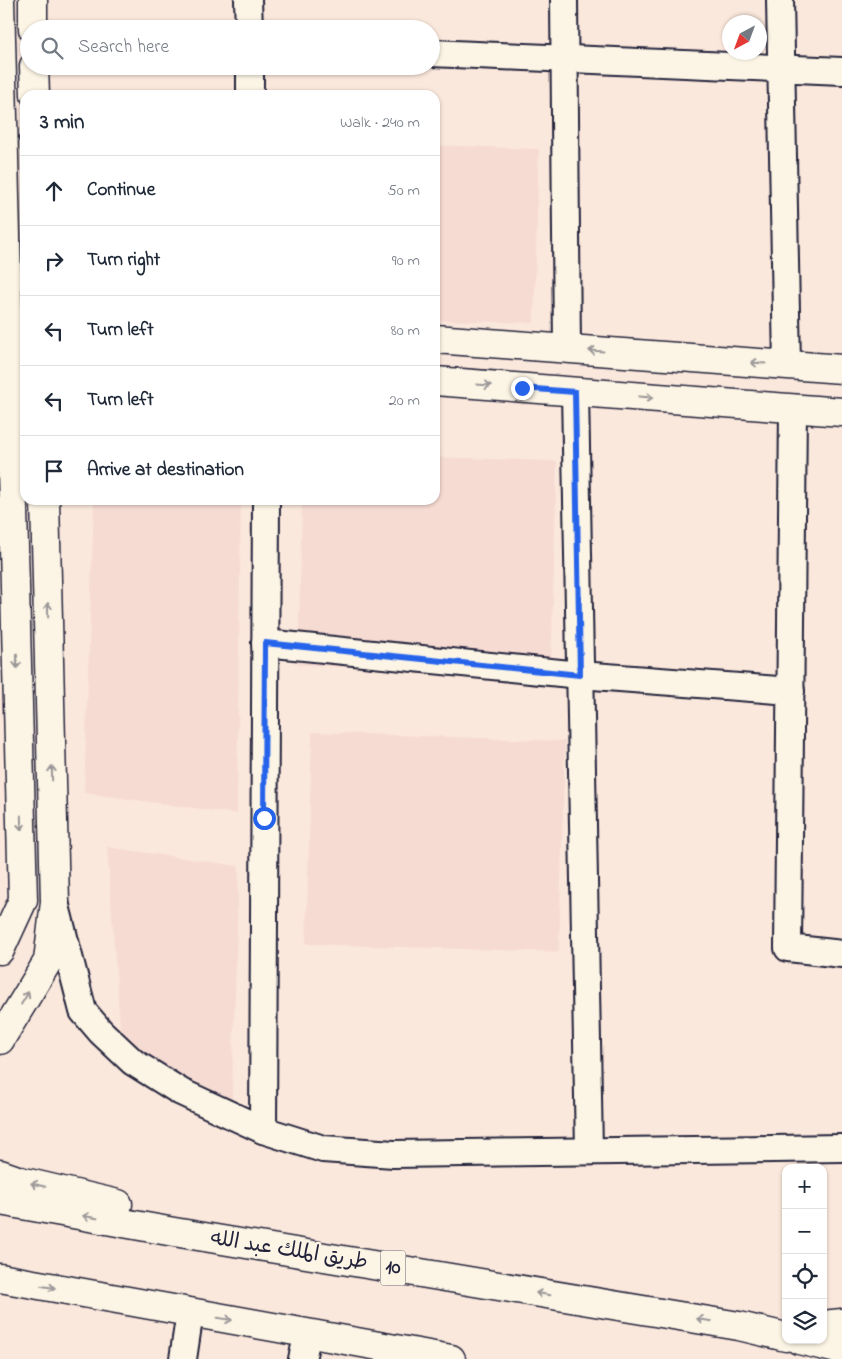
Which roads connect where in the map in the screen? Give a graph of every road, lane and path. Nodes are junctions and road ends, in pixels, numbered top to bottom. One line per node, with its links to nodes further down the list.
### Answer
1 (0, 0): 8 (main road)
2 (33, 0): 6 (main road)
3 (248, 0): 7 (street)
4 (564, 0): 10 (street)
5 (780, 0): 11 (street)
6 (34, 20)
7 (249, 20)
8 (0, 30): 17 (main road)
9 (440, 53): 10 (street)
10 (564, 59): 11 (street); 19 (street)
11 (782, 68): 12 (street); 21 (street)
12 (842, 71)
13 (34, 75): 15 (main road)
14 (250, 75): 16 (street)
15 (35, 90)
16 (250, 90)
17 (11, 309): 20 (main road)
18 (440, 340): 19 (main road)
19 (567, 349): 21 (main road, one-way to 19)
20 (11, 350): 29 (main road)
21 (787, 365): 22 (main road)
22 (842, 369)
23 (440, 381): 24 (main road, one-way to 24)
24 (575, 392): 25 (main road, one-way to 25); 31 (street)
25 (793, 408): 26 (main road); 32 (street)
26 (842, 412)
27 (45, 505): 34 (main road, one-way to 27)
28 (266, 505): 30 (street)
29 (8, 617): 33 (main road, one-way to 33)
30 (265, 643): 31 (street); 39 (street)
31 (580, 675): 32 (street); 41 (street)
32 (790, 691): 37 (street)
33 (23, 900): 35 (main road); 36 (main road)
34 (55, 902): 38 (main road, one-way to 34); 39 (street)
35 (0, 928)
36 (0, 950)
37 (842, 954)
38 (0, 1040)
39 (263, 1130): 41 (street)
40 (842, 1148): 41 (street)
41 (589, 1150)
42 (0, 1174): 44 (main road, one-way to 42)
43 (0, 1200): 44 (main road, طريق الملك عبد الله / 10, one-way to 43)
44 (219, 1239): 50 (main road, طريق الملك عبد الله / 10, one-way to 44)
45 (0, 1278): 46 (main road, one-way to 46)
46 (190, 1312): 53 (main road, one-way to 53); 55 (street)
47 (842, 1323): 49 (main road)
48 (782, 1325): 50 (main road)
49 (827, 1325)
50 (739, 1326): 51 (main road, طريق الملك عبد الله / 10)
51 (782, 1336)
52 (816, 1344): 54 (main road)
53 (305, 1346): 56 (main road)
54 (842, 1350)
55 (183, 1359)
56 (451, 1359)

